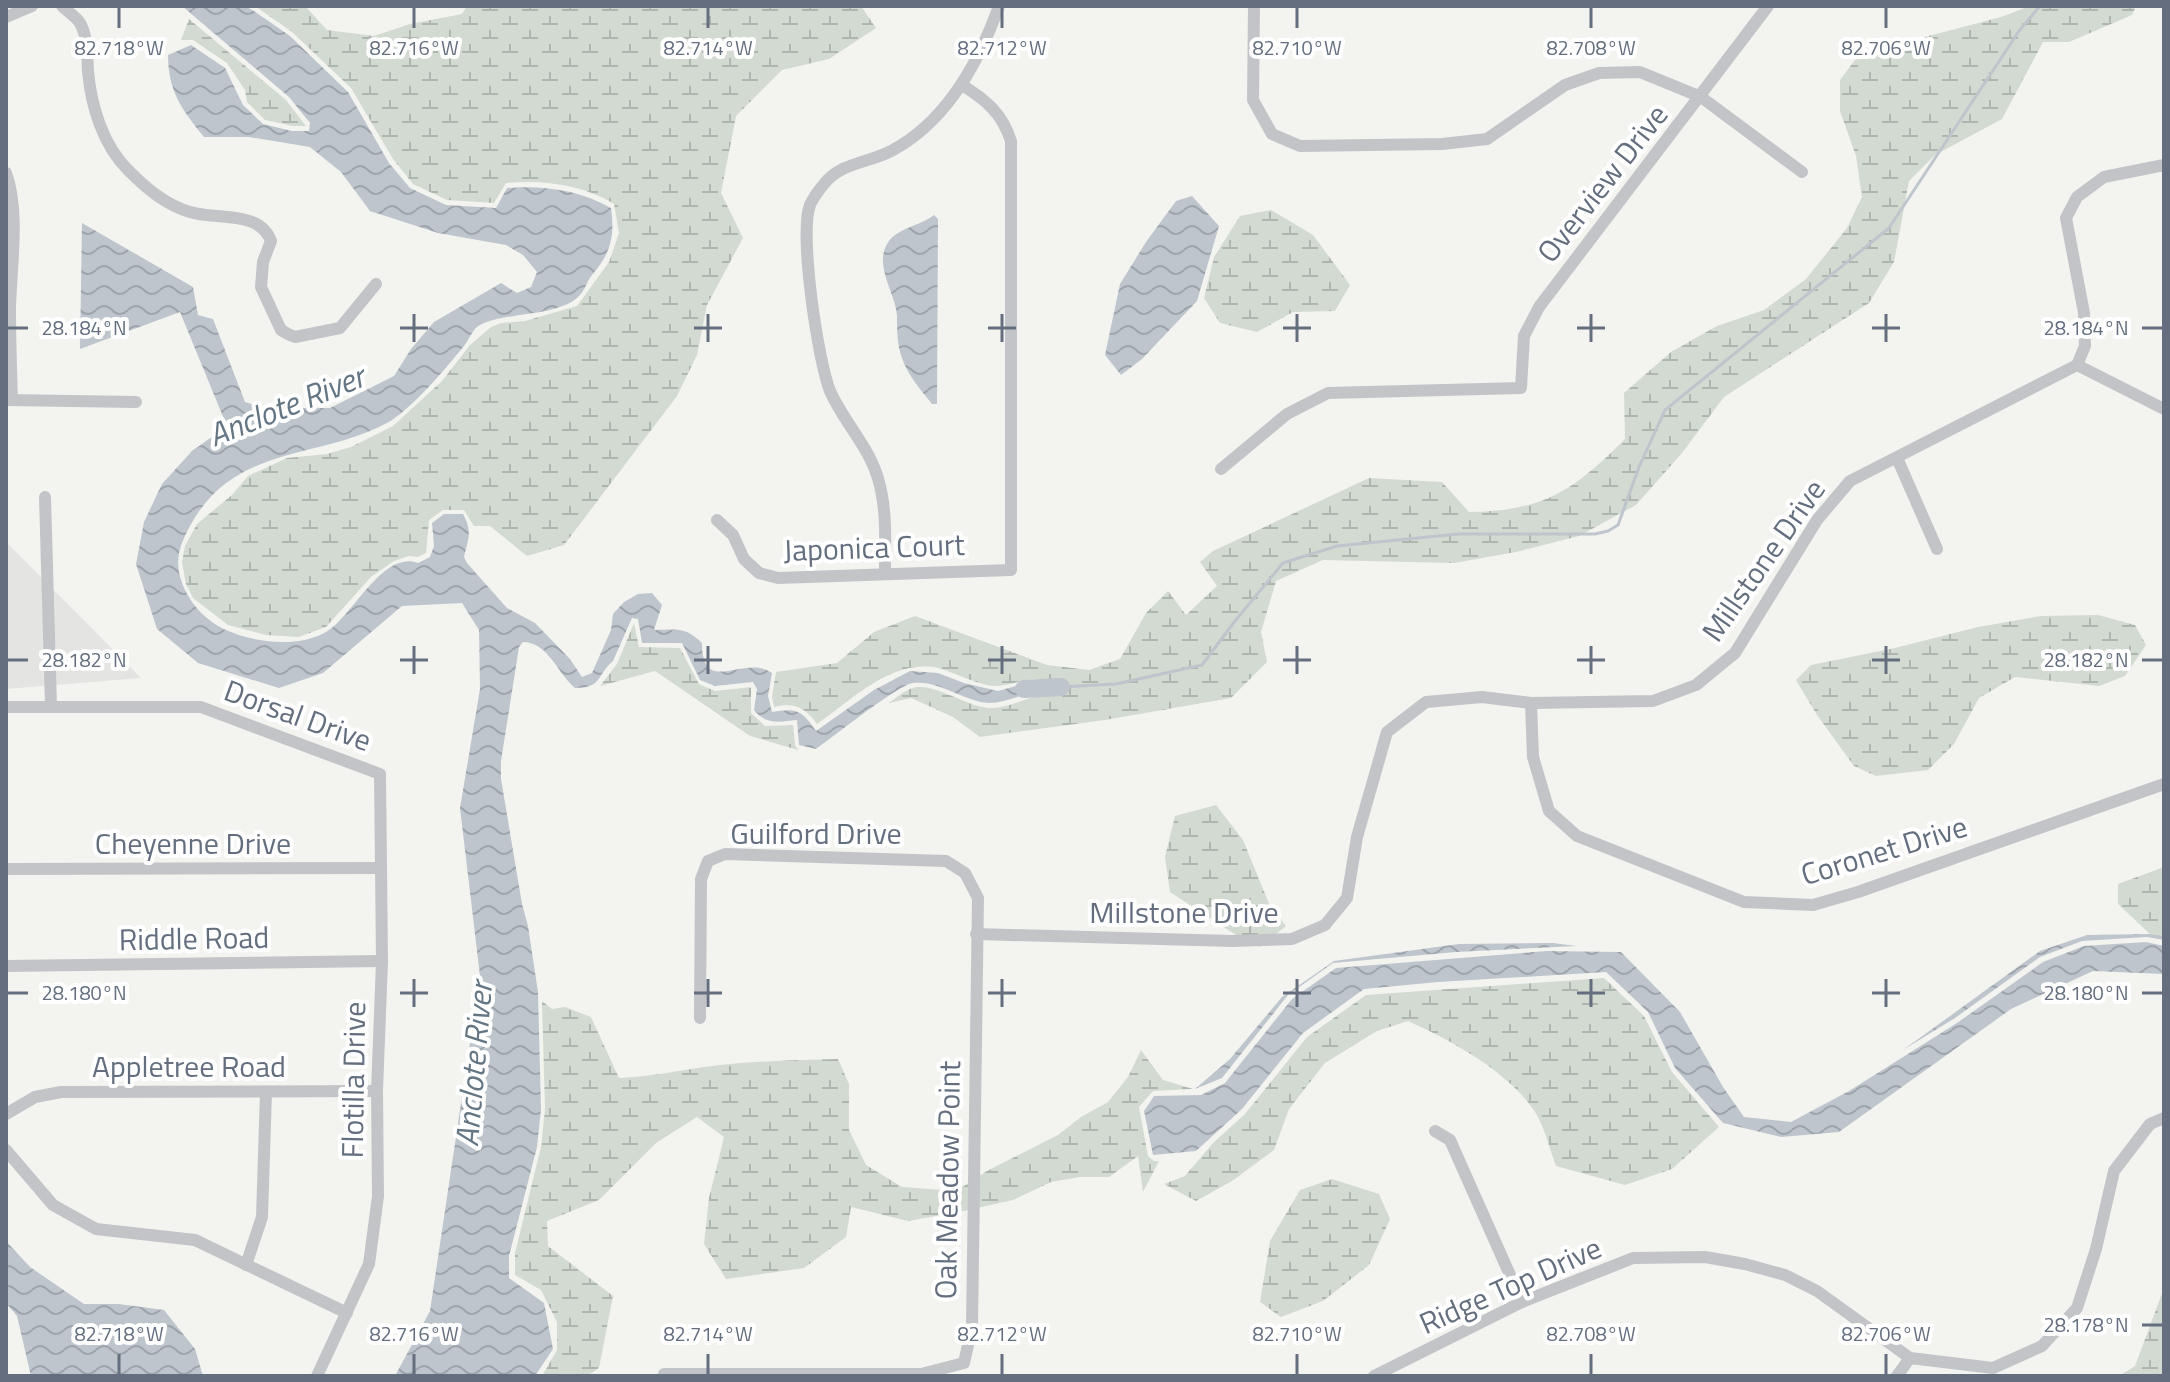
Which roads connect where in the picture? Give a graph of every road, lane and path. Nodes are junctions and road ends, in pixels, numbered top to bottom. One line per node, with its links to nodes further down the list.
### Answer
1 (32, 6): 6 (street)
2 (62, 6): 13 (street)
3 (999, 6): 7 (street)
4 (1254, 6): 8 (street)
5 (1768, 6): 8 (street, Overview Drive)
6 (6, 17)
7 (962, 85): 23 (street); 23 (street, Japonica Court)
8 (1701, 97): 10 (street); 19 (street, Overview Drive)
9 (2164, 165): 14 (street)
10 (1802, 172)
11 (6, 173): 12 (street)
12 (10, 231): 15 (street)
13 (376, 284)
14 (2077, 365): 17 (street); 18 (street, Millstone Drive)
15 (9, 400): 16 (street)
16 (136, 402)
17 (2164, 409)
18 (1897, 458): 22 (street); 24 (street, Millstone Drive)
19 (1221, 469)
20 (45, 497): 25 (street)
21 (717, 520): 23 (street, Japonica Court)
22 (1937, 549)
23 (885, 573)
24 (1531, 703): 28 (street, Coronet Drive); 31 (street, Millstone Drive)
25 (51, 706): 26 (street, Dorsal Drive); 27 (street, Dorsal Drive)
26 (6, 707)
27 (380, 774): 29 (street, Flotilla Drive)
28 (2164, 784)
29 (380, 868): 30 (street, Cheyenne Drive); 32 (street, Flotilla Drive)
30 (6, 869)
31 (976, 934): 34 (street, Guilford Drive); 45 (street, Oak Meadow Point)
32 (382, 961): 33 (street, Riddle Road); 35 (street, Flotilla Drive)
33 (6, 966)
34 (700, 1018)
35 (377, 1091): 36 (street, Appletree Road); 43 (street, Flotilla Drive)
36 (266, 1092): 37 (street, Appletree Road); 41 (street)
37 (6, 1114)
38 (2164, 1118): 44 (street, Ridge Top Drive)
39 (1435, 1131): 42 (street)
40 (6, 1150): 41 (street)
41 (246, 1265): 43 (street)
42 (1522, 1302): 44 (street, Ridge Top Drive); 47 (street, Ridge Top Drive)
43 (347, 1313): 46 (street, Flotilla Drive)
44 (1910, 1358): 48 (street)
45 (664, 1374)
46 (317, 1376)
47 (1374, 1376)
48 (1897, 1376)

